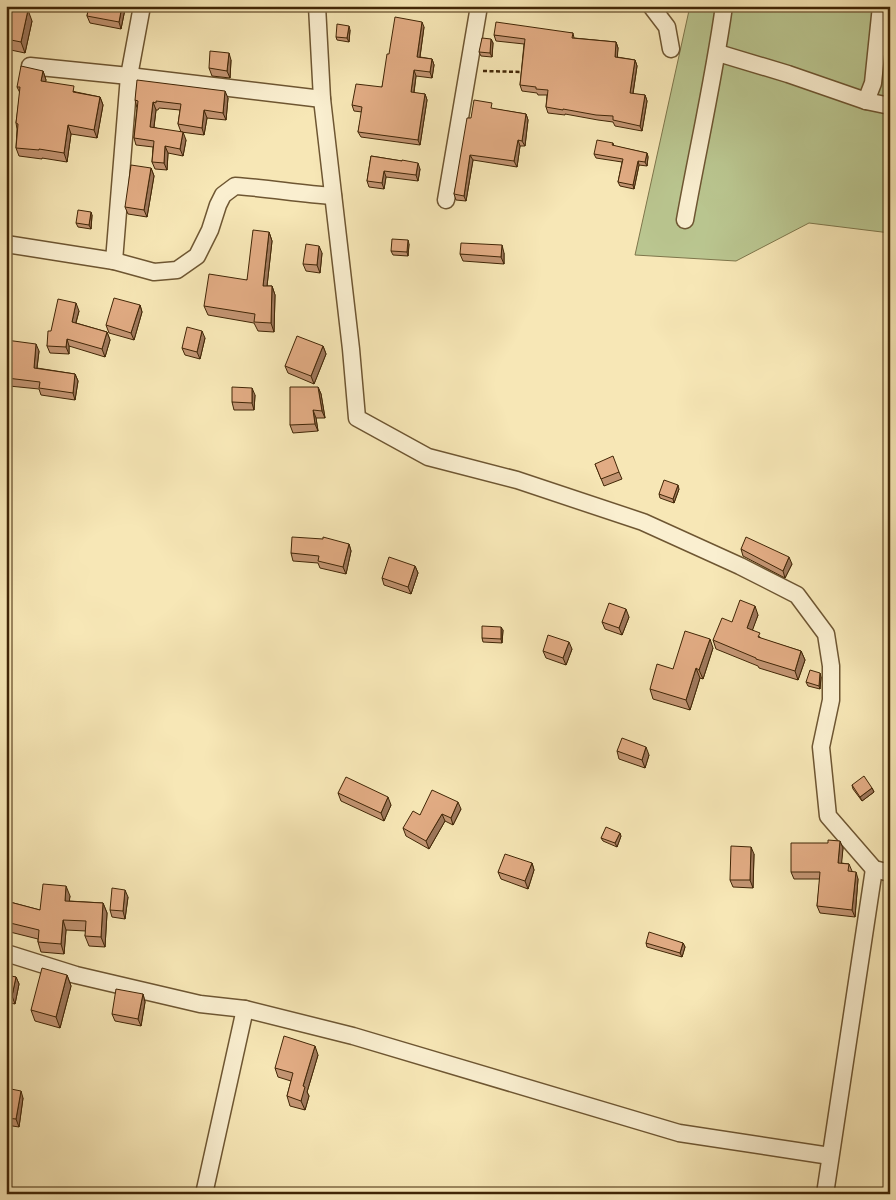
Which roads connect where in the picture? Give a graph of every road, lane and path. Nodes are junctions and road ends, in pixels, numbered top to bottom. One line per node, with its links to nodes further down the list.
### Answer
1 (142, 6): 12 (street)
2 (317, 6): 13 (street)
3 (479, 6): 10 (street)
4 (651, 6): 7 (street)
5 (724, 6): 8 (street)
6 (881, 6): 14 (street)
7 (671, 49)
8 (718, 54): 14 (street); 18 (street)
9 (30, 66): 12 (street)
10 (467, 71): 11 (path); 17 (street)
11 (532, 72)
12 (129, 76): 13 (street); 20 (street)
13 (322, 99): 16 (street)
14 (866, 101): 15 (street)
15 (890, 106)
16 (333, 196): 20 (street); 21 (street)
17 (446, 200)
18 (685, 220)
19 (6, 244): 20 (street)
20 (114, 261)
21 (882, 871): 24 (street)
22 (6, 953): 23 (street)
23 (245, 1009): 24 (street); 25 (street)
24 (830, 1156): 26 (street)
25 (204, 1194)
26 (824, 1194)

